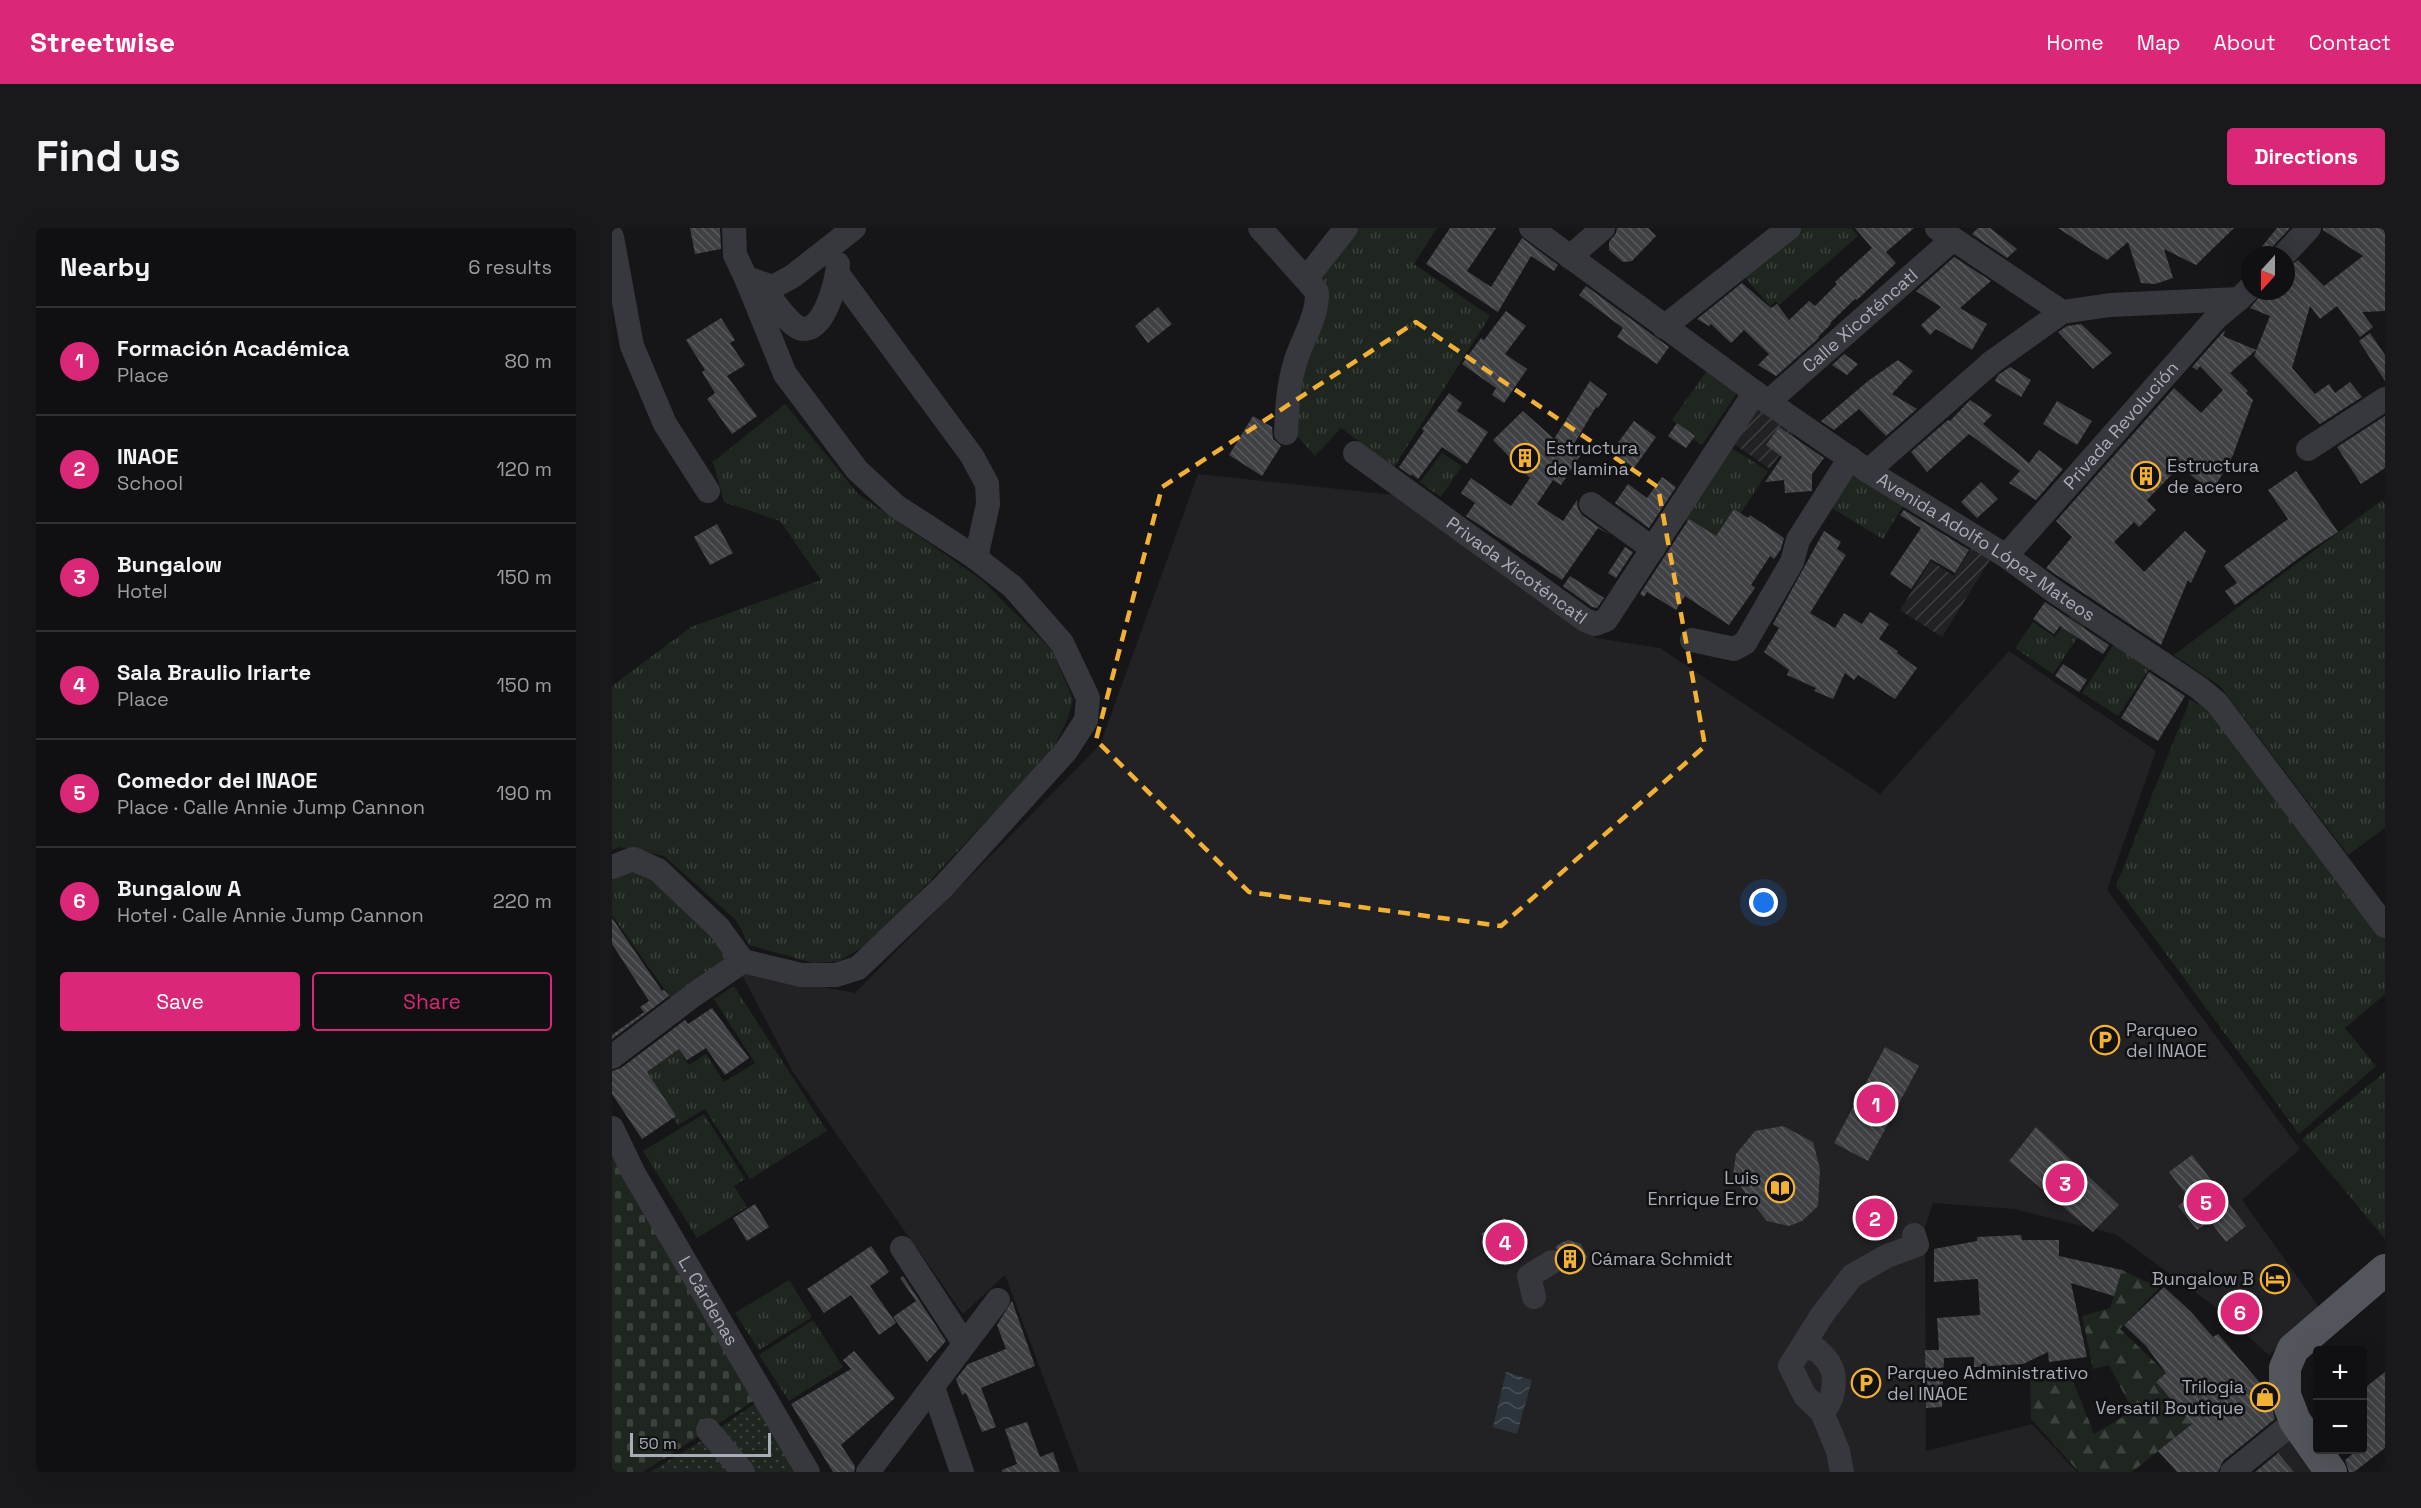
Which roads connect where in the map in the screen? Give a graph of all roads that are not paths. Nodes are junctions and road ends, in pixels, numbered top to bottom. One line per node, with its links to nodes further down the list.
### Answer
1 (734, 228): 15 (street)
2 (1260, 228): 14 (street)
3 (1346, 228): 14 (street)
4 (1531, 228): 12 (street, Avenida Adolfo López Mateos)
5 (1603, 228): 12 (street)
6 (1789, 228): 19 (street)
7 (2309, 228): 11 (street)
8 (847, 233): 13 (street); 15 (street)
9 (1945, 234): 18 (street); 20 (street, Calle Xicoténcatl)
10 (612, 237): 26 (street)
11 (2292, 246)
12 (1570, 257): 19 (street, Avenida Adolfo López Mateos)
13 (837, 274): 15 (street); 30 (street)
14 (1306, 279): 22 (street)
15 (753, 281): 30 (street)
16 (2241, 293): 18 (street)
17 (2241, 296): 29 (street, Privada Revolución)
18 (2062, 312): 25 (street)
19 (1664, 327): 20 (street, Avenida Adolfo López Mateos)
20 (1761, 397): 25 (street, Avenida Adolfo López Mateos); 28 (street, Privada Xicoténcatl)
21 (2385, 399): 23 (street)
22 (1286, 433)
23 (2308, 449)
24 (1355, 453): 28 (street, Privada Xicoténcatl)
25 (1859, 464): 29 (street, Avenida Adolfo López Mateos); 31 (street)
26 (708, 491)
27 (1591, 504): 28 (street)
28 (1653, 549)
29 (2006, 556): 33 (street, Avenida Adolfo López Mateos)
30 (976, 558): 34 (street)
31 (1692, 640)
32 (612, 867): 34 (street)
33 (2385, 926)
34 (743, 961): 35 (street)
35 (612, 1057)
36 (612, 1128): 51 (street, L. Cárdenas)
37 (1914, 1235): 44 (street)
38 (902, 1248): 43 (street)
39 (1552, 1262): 41 (street)
40 (2385, 1270): 46 (main road)
41 (1534, 1297)
42 (998, 1300): 43 (street)
43 (964, 1343): 45 (street)
44 (1802, 1347): 47 (street); 47 (street)
45 (933, 1387): 52 (street); 53 (street)
46 (2290, 1408): 49 (main road); 55 (street)
47 (1822, 1412): 54 (street)
48 (708, 1430): 50 (street)
49 (2329, 1471)
50 (743, 1472)
51 (808, 1472)
52 (868, 1472)
53 (962, 1472)
54 (1842, 1472)
55 (2232, 1472)

